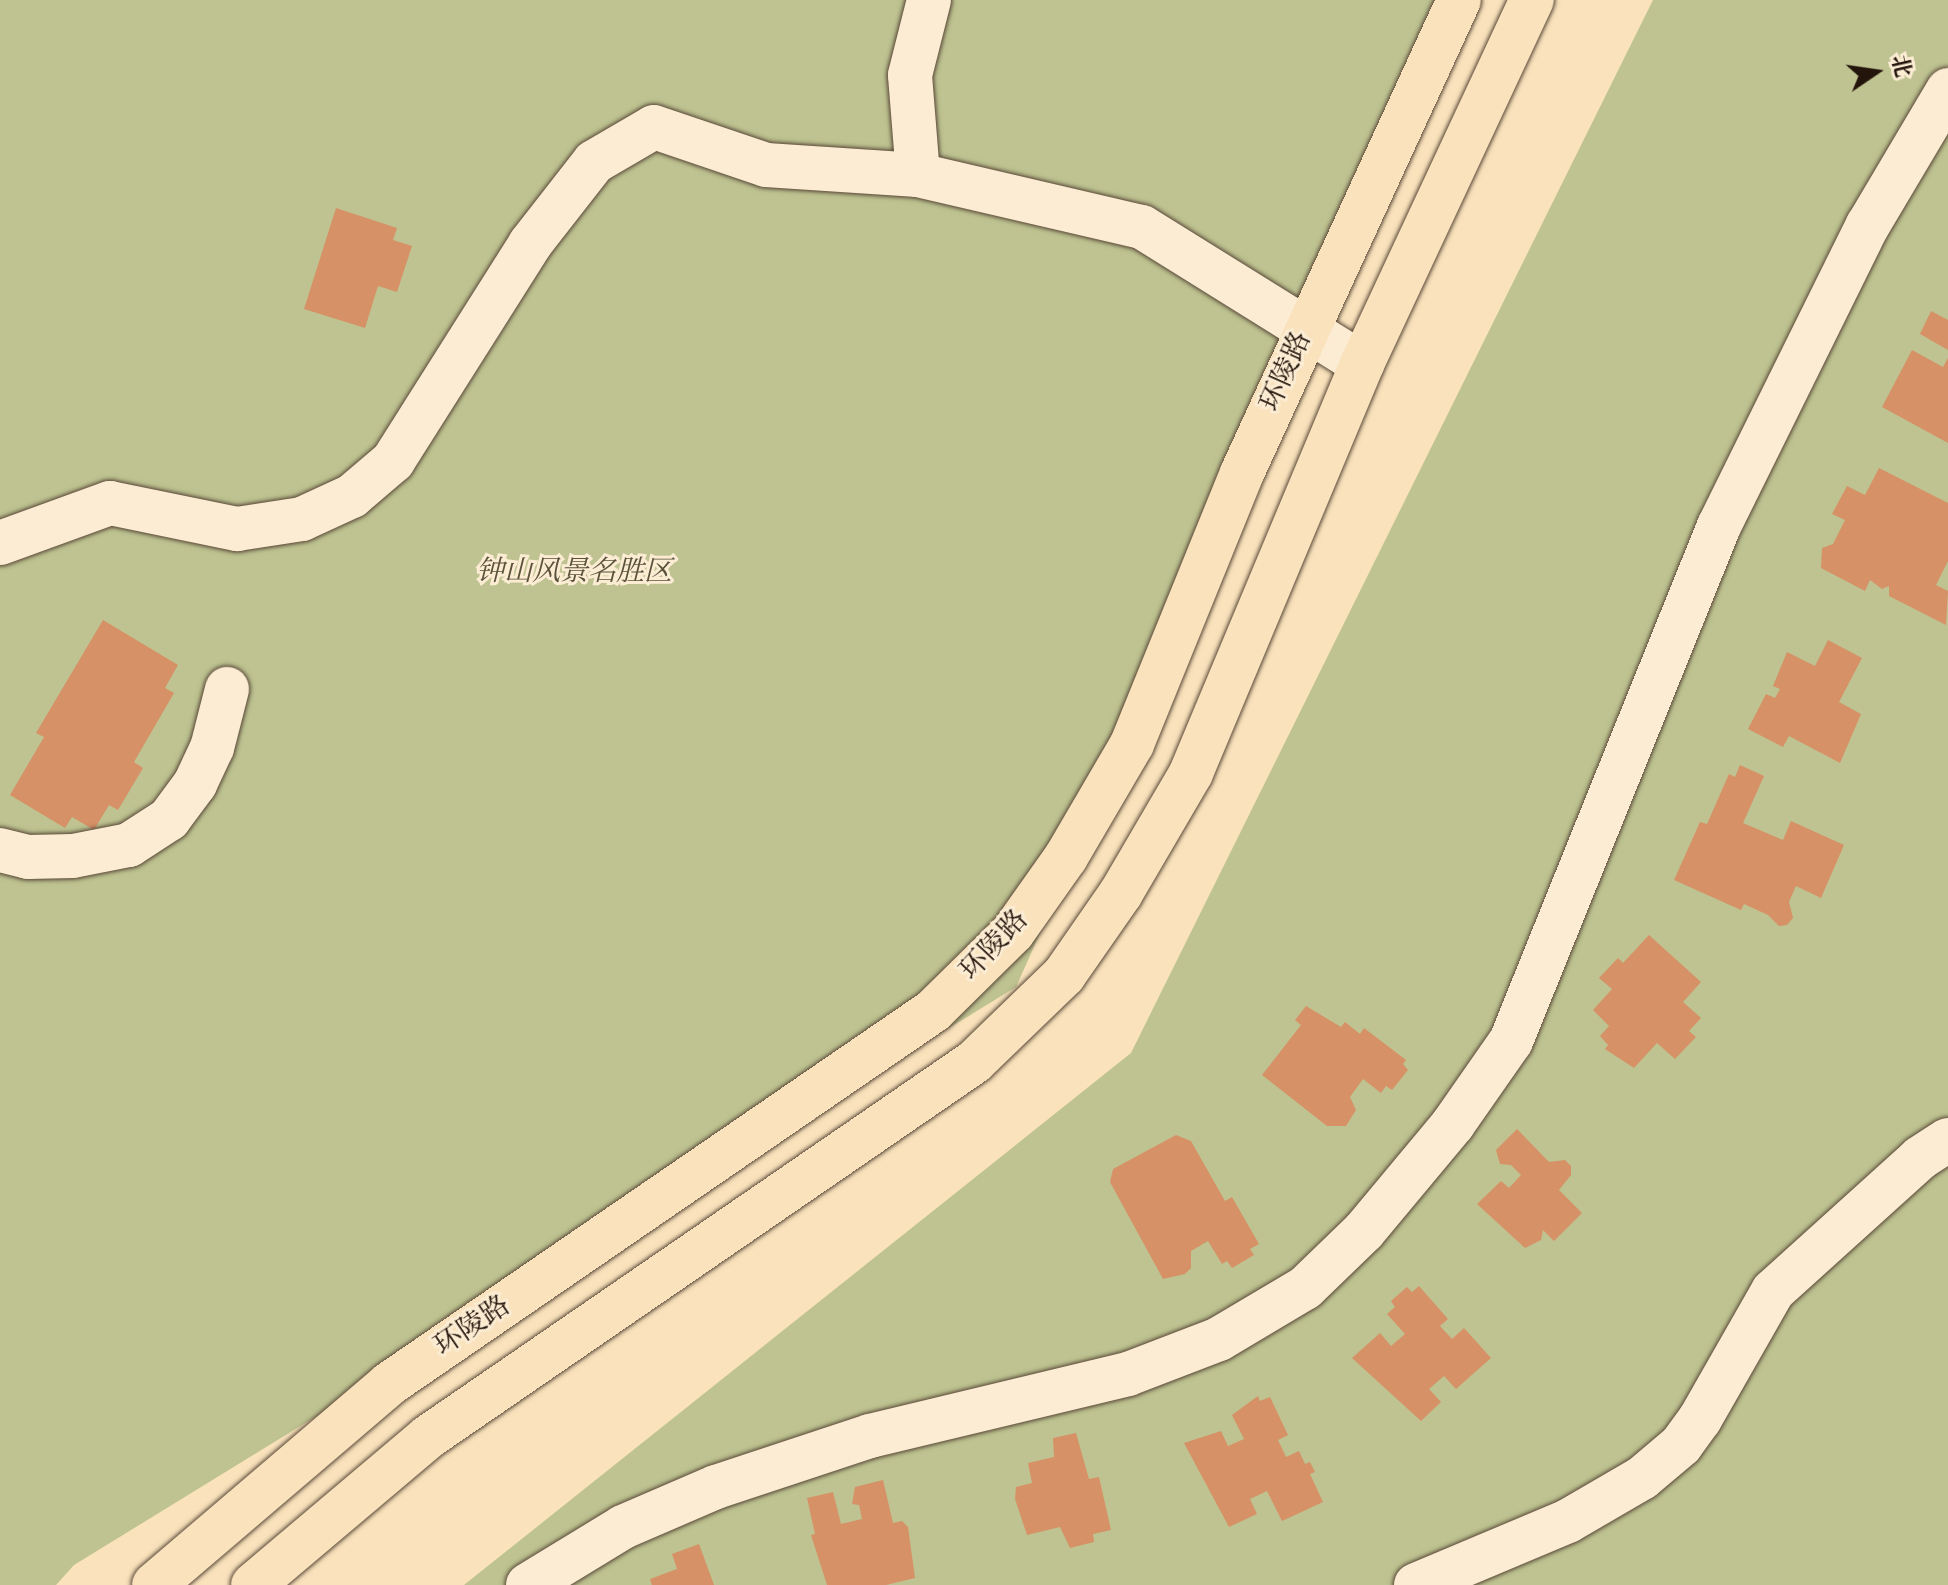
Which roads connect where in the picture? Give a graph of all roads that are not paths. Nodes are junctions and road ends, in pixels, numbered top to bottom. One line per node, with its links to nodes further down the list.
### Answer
1 (929, 0): 5 (lane)
2 (1459, 0): 6 (main road, 环陵路)
3 (1532, 0): 7 (main road)
4 (1948, 90): 14 (lane)
5 (918, 175): 6 (lane); 8 (lane)
6 (1305, 331): 7 (lane); 12 (main road, 环陵路)
7 (1362, 364): 13 (main road)
8 (0, 543)
9 (227, 689): 10 (lane)
10 (0, 850)
11 (1948, 1140): 15 (lane)
12 (154, 1585)
13 (253, 1585)
14 (528, 1585)
15 (1416, 1585)

